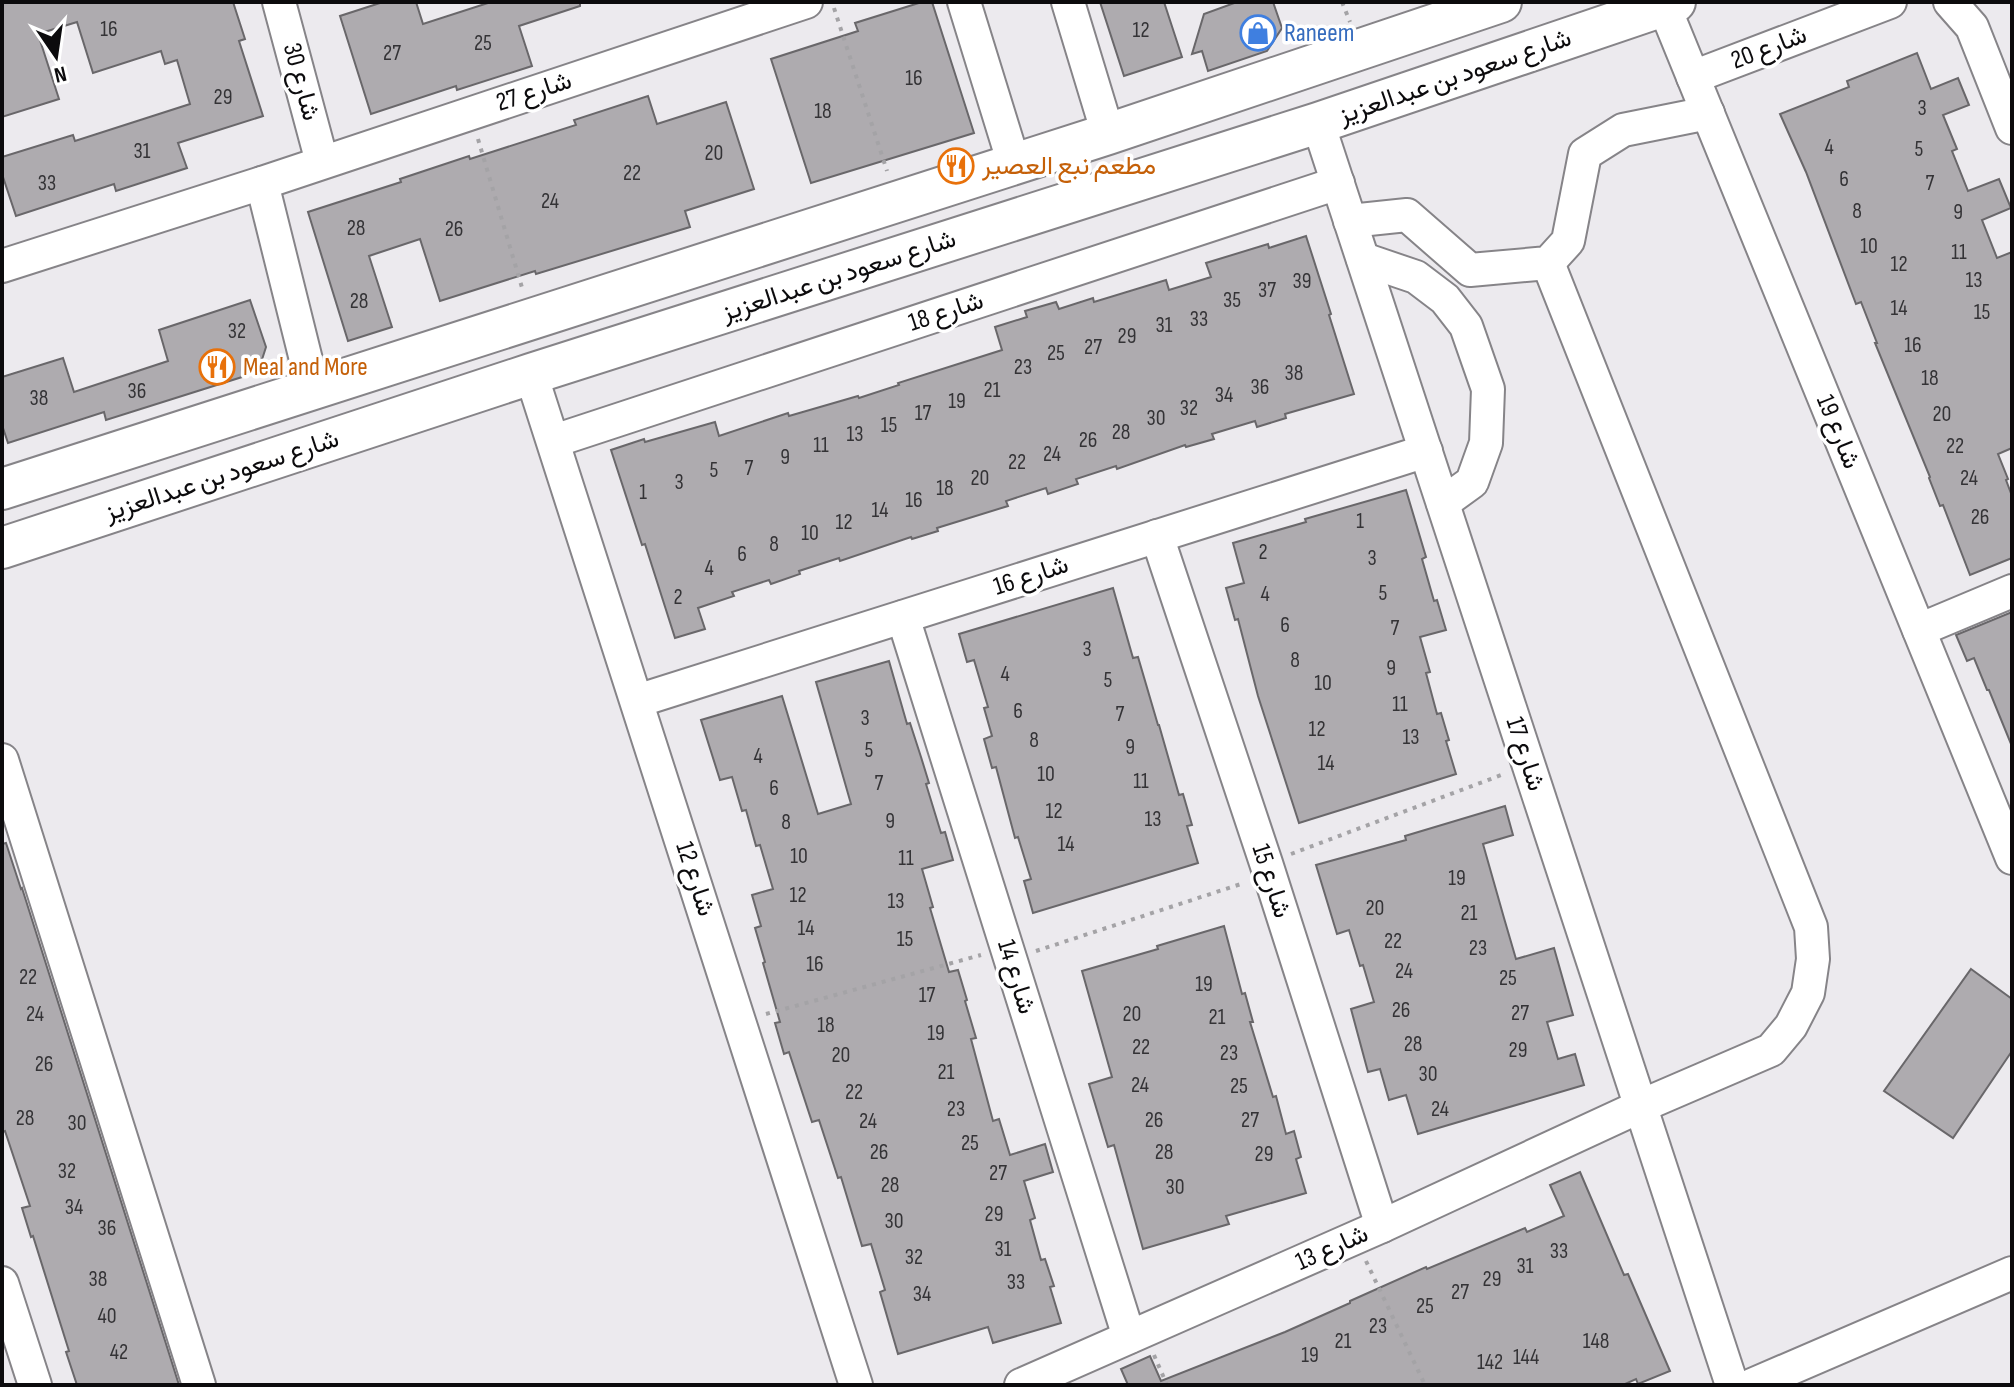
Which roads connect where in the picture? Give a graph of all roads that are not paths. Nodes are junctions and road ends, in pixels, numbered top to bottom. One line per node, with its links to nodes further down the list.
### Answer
1 (279, 2): 14 (street, شارع 30)
2 (806, 2): 14 (street, شارع 27)
3 (964, 2): 15 (street)
4 (1068, 2): 13 (street)
5 (1501, 2): 13 (main road, شارع سعود بن عبدالعزيز)
6 (1890, 2): 9 (street, شارع 20)
7 (1950, 2): 12 (street)
8 (1669, 4): 9 (street, شارع 19); 11 (main road, شارع سعود بن عبدالعزيز)
9 (1693, 77): 10 (street, شارع 19)
10 (1708, 113): 24 (street); 36 (street, شارع 19)
11 (1318, 123): 17 (street, شارع 17); 21 (main road, شارع سعود بن عبدالعزيز)
12 (2012, 128)
13 (1108, 134): 15 (main road, شارع سعود بن عبدالعزيز)
14 (322, 162): 16 (street, شارع 27)
15 (1014, 164): 18 (main road, شارع سعود بن عبدالعزيز)
16 (262, 183): 25 (street, شارع 27); 27 (street)
17 (1338, 183): 20 (street, شارع 17); 28 (street, شارع 18)
18 (948, 185): 19 (main road, شارع سعود بن عبدالعزيز); 21 (main road)
19 (890, 203): 22 (main road); 27 (main road, شارع سعود بن عبدالعزيز)
20 (1350, 221): 23 (street, شارع 17); 24 (street)
21 (950, 240): 22 (main road, شارع سعود بن عبدالعزيز)
22 (896, 258): 26 (main road, شارع سعود بن عبدالعزيز)
23 (1363, 259): 29 (street, شارع 17); 31 (street)
24 (1548, 263): 40 (street, شارع 13)
25 (2, 266)
26 (531, 374): 28 (street, شارع 12); 33 (main road, شارع سعود بن عبدالعزيز)
27 (313, 388): 30 (main road, شارع سعود بن عبدالعزيز)
28 (554, 441): 37 (street, شارع 12)
29 (1426, 451): 31 (street, شارع 17); 32 (street, شارع 16)
30 (2, 489)
31 (1443, 503): 40 (street, شارع 17)
32 (1157, 536): 35 (street, شارع 16); 41 (street, شارع 15)
33 (2, 548)
34 (2012, 591): 36 (street)
35 (903, 617): 37 (street, شارع 16); 44 (street, شارع 14)
36 (1919, 630): 39 (street, شارع 19)
37 (637, 701): 47 (street, شارع 12)
38 (2, 760): 46 (street)
39 (2012, 858)
40 (1641, 1106): 41 (street, شارع 13); 49 (street, شارع 17)
41 (1369, 1232): 44 (street, شارع 13)
42 (2012, 1273): 50 (street)
43 (2, 1283): 45 (street)
44 (1129, 1337): 48 (street, شارع 13)
45 (35, 1385)
46 (199, 1385)
47 (856, 1385)
48 (1021, 1385)
49 (1732, 1385)
50 (1752, 1385)

